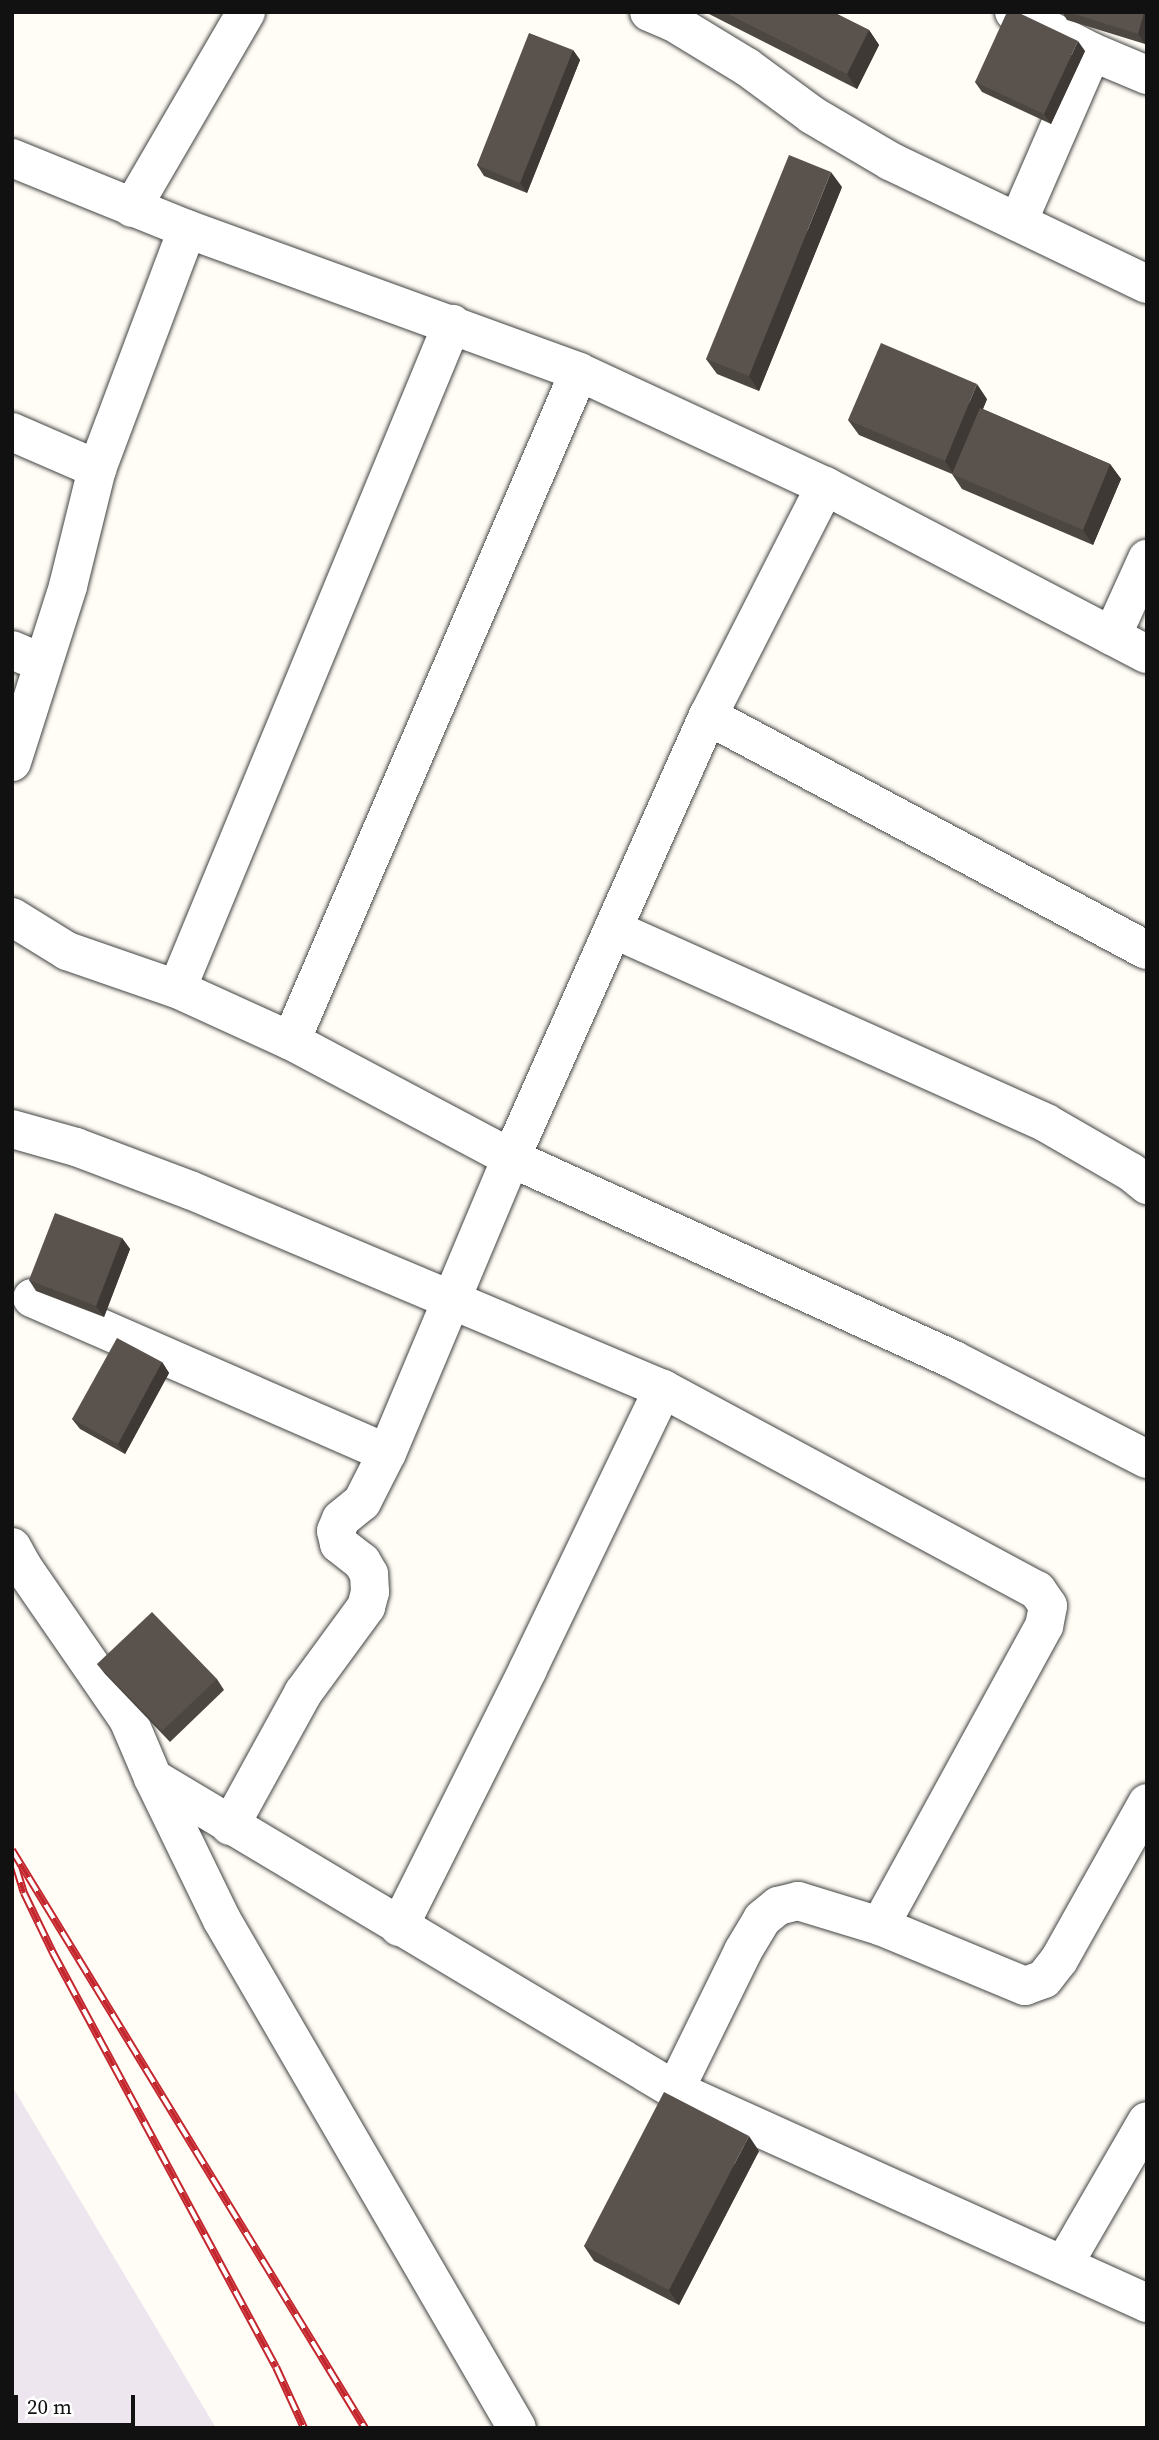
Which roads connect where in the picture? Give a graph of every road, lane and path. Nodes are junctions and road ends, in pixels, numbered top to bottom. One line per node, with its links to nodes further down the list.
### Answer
1 (246, 12): 7 (street)
2 (649, 12): 8 (street)
3 (1014, 12): 4 (street)
4 (1092, 52): 5 (street); 8 (street)
5 (1147, 75)
6 (12, 158): 7 (street)
7 (132, 208): 9 (street)
8 (1018, 222): 10 (street)
9 (187, 229): 11 (street); 14 (street)
10 (1147, 284)
11 (452, 324): 12 (street); 25 (street)
12 (579, 372): 15 (street); 26 (street)
13 (12, 432): 14 (street)
14 (97, 469): 19 (street)
15 (825, 486): 17 (street); 20 (street)
16 (1147, 559): 17 (street)
17 (1112, 636): 18 (street)
18 (1147, 654)
19 (27, 656): 21 (street)
20 (708, 716): 23 (street); 24 (street)
21 (12, 762)
22 (12, 917): 25 (street)
23 (613, 929): 28 (street); 29 (street)
24 (1147, 950)
25 (177, 989): 26 (street)
26 (291, 1041): 28 (street)
27 (12, 1129): 31 (street)
28 (511, 1158): 31 (street); 34 (street)
29 (1147, 1185)
30 (32, 1298): 33 (street)
31 (452, 1298): 32 (street); 33 (street)
32 (663, 1389): 39 (street); 40 (street)
33 (387, 1454): 38 (street)
34 (1147, 1460)
35 (12, 1546): 36 (street)
36 (153, 1778): 38 (street); 45 (street)
37 (1147, 1803): 39 (street)
38 (230, 1826): 40 (street)
39 (880, 1926): 41 (street)
40 (399, 1927): 41 (street)
41 (675, 2090): 43 (street)
42 (1147, 2121): 43 (street)
43 (1064, 2264): 44 (street)
44 (1147, 2303)
45 (517, 2428)

